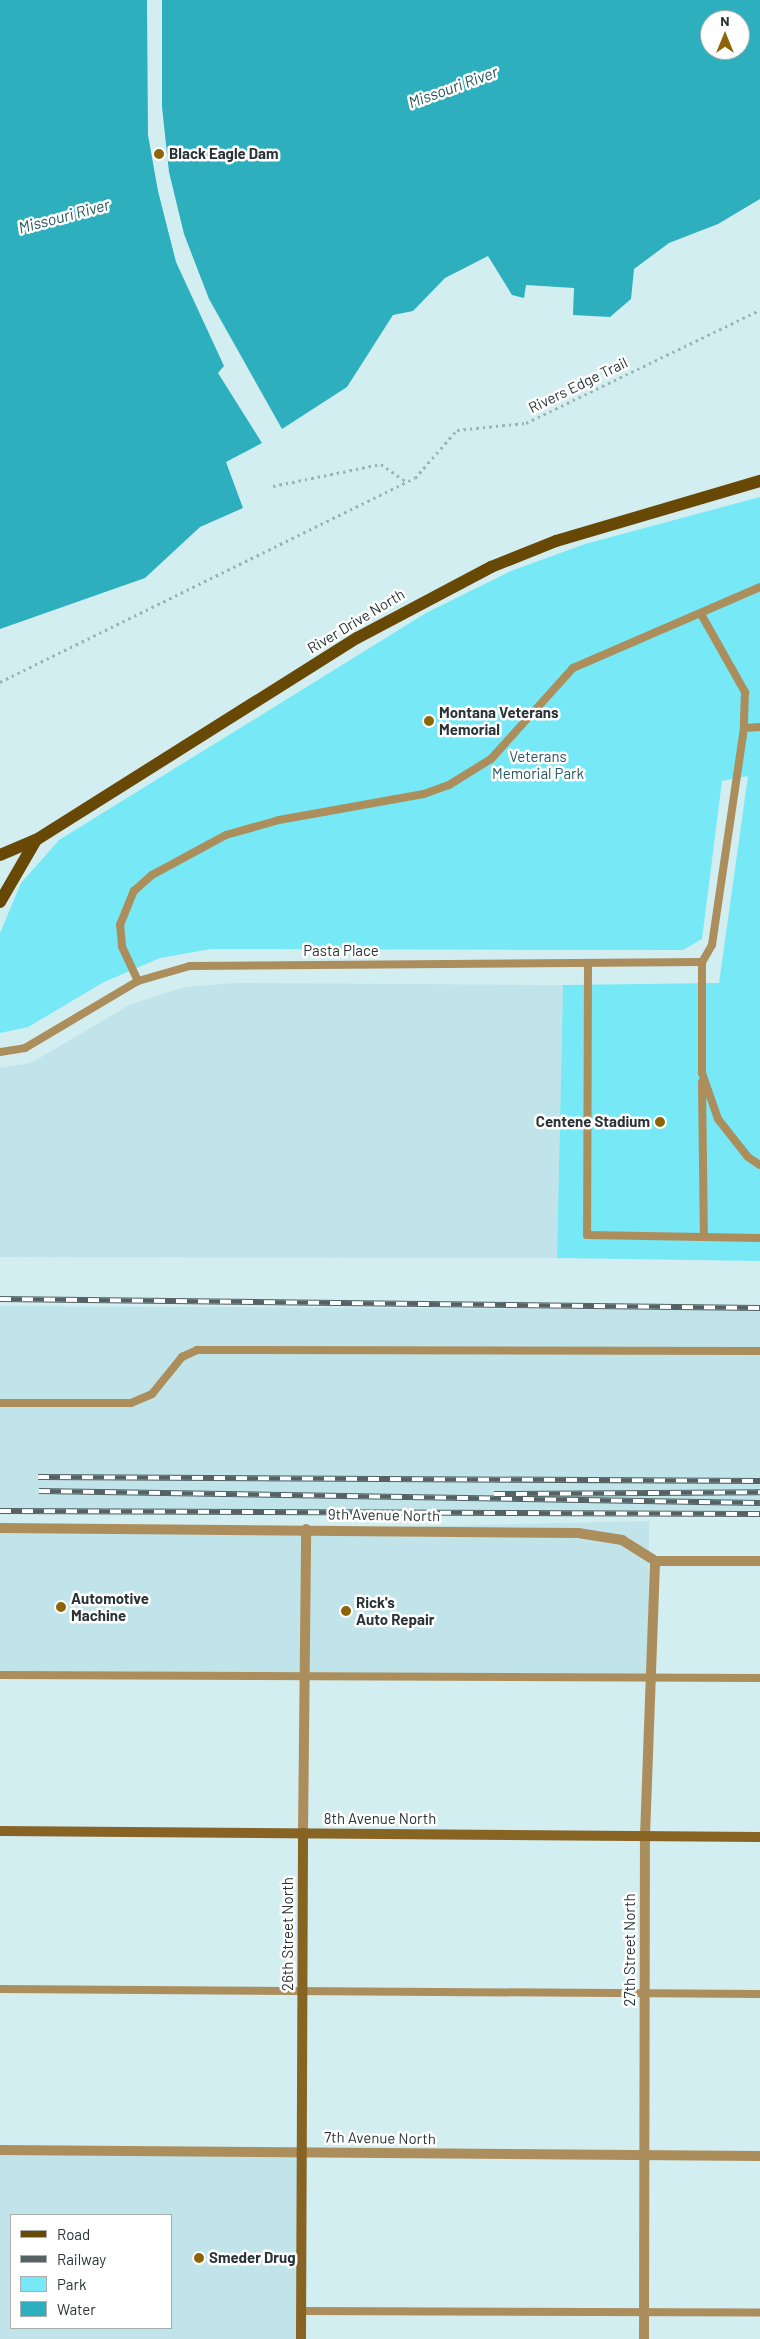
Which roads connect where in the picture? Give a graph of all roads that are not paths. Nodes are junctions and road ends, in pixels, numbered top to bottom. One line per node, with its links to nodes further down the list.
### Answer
1 (760, 480): 6 (main road, River Drive North)
2 (760, 587): 3 (lane)
3 (701, 614): 5 (lane); 11 (lane)
4 (760, 727): 5 (lane)
5 (744, 728): 9 (lane)
6 (36, 840): 7 (main road, River Drive North); 8 (main road)
7 (0, 855)
8 (0, 902)
9 (702, 962): 10 (lane, Pasta Place); 13 (lane)
10 (588, 966): 11 (lane, Pasta Place); 15 (lane)
11 (138, 981): 12 (lane, Pasta Place)
12 (0, 1052)
13 (702, 1073): 14 (lane); 15 (lane)
14 (760, 1165)
15 (704, 1237): 16 (lane)
16 (760, 1238)
17 (760, 1351): 18 (lane)
18 (0, 1402)
19 (0, 1528): 20 (street, 9th Avenue North)
20 (306, 1529): 21 (street, 9th Avenue North); 24 (street, 26th Street North)
21 (655, 1561): 22 (street); 25 (street, 27th Street North)
22 (760, 1561)
23 (0, 1675): 24 (lane)
24 (304, 1676): 25 (lane); 28 (street, 26th Street North)
25 (648, 1676): 26 (lane); 29 (street, 27th Street North)
26 (760, 1678)
27 (0, 1831): 28 (street, 8th Avenue North)
28 (303, 1833): 29 (street, 8th Avenue North); 32 (street, 26th Street North)
29 (645, 1836): 30 (street, 8th Avenue North); 33 (street, 27th Street North)
30 (760, 1837)
31 (0, 1989): 32 (lane)
32 (303, 1991): 33 (lane); 36 (street, 26th Street North)
33 (645, 1994): 34 (lane); 37 (street, 27th Street North)
34 (760, 1994)
35 (0, 2150): 36 (street, 7th Avenue North)
36 (301, 2152): 37 (street, 7th Avenue North); 39 (street, 26th Street North)
37 (646, 2156): 38 (street, 7th Avenue North); 40 (street, 27th Street North)
38 (760, 2156)
39 (301, 2310): 40 (lane); 42 (street, 26th Street North)
40 (644, 2311): 41 (lane); 43 (street, 27th Street North)
41 (760, 2313)
42 (301, 2339)
43 (644, 2339)

